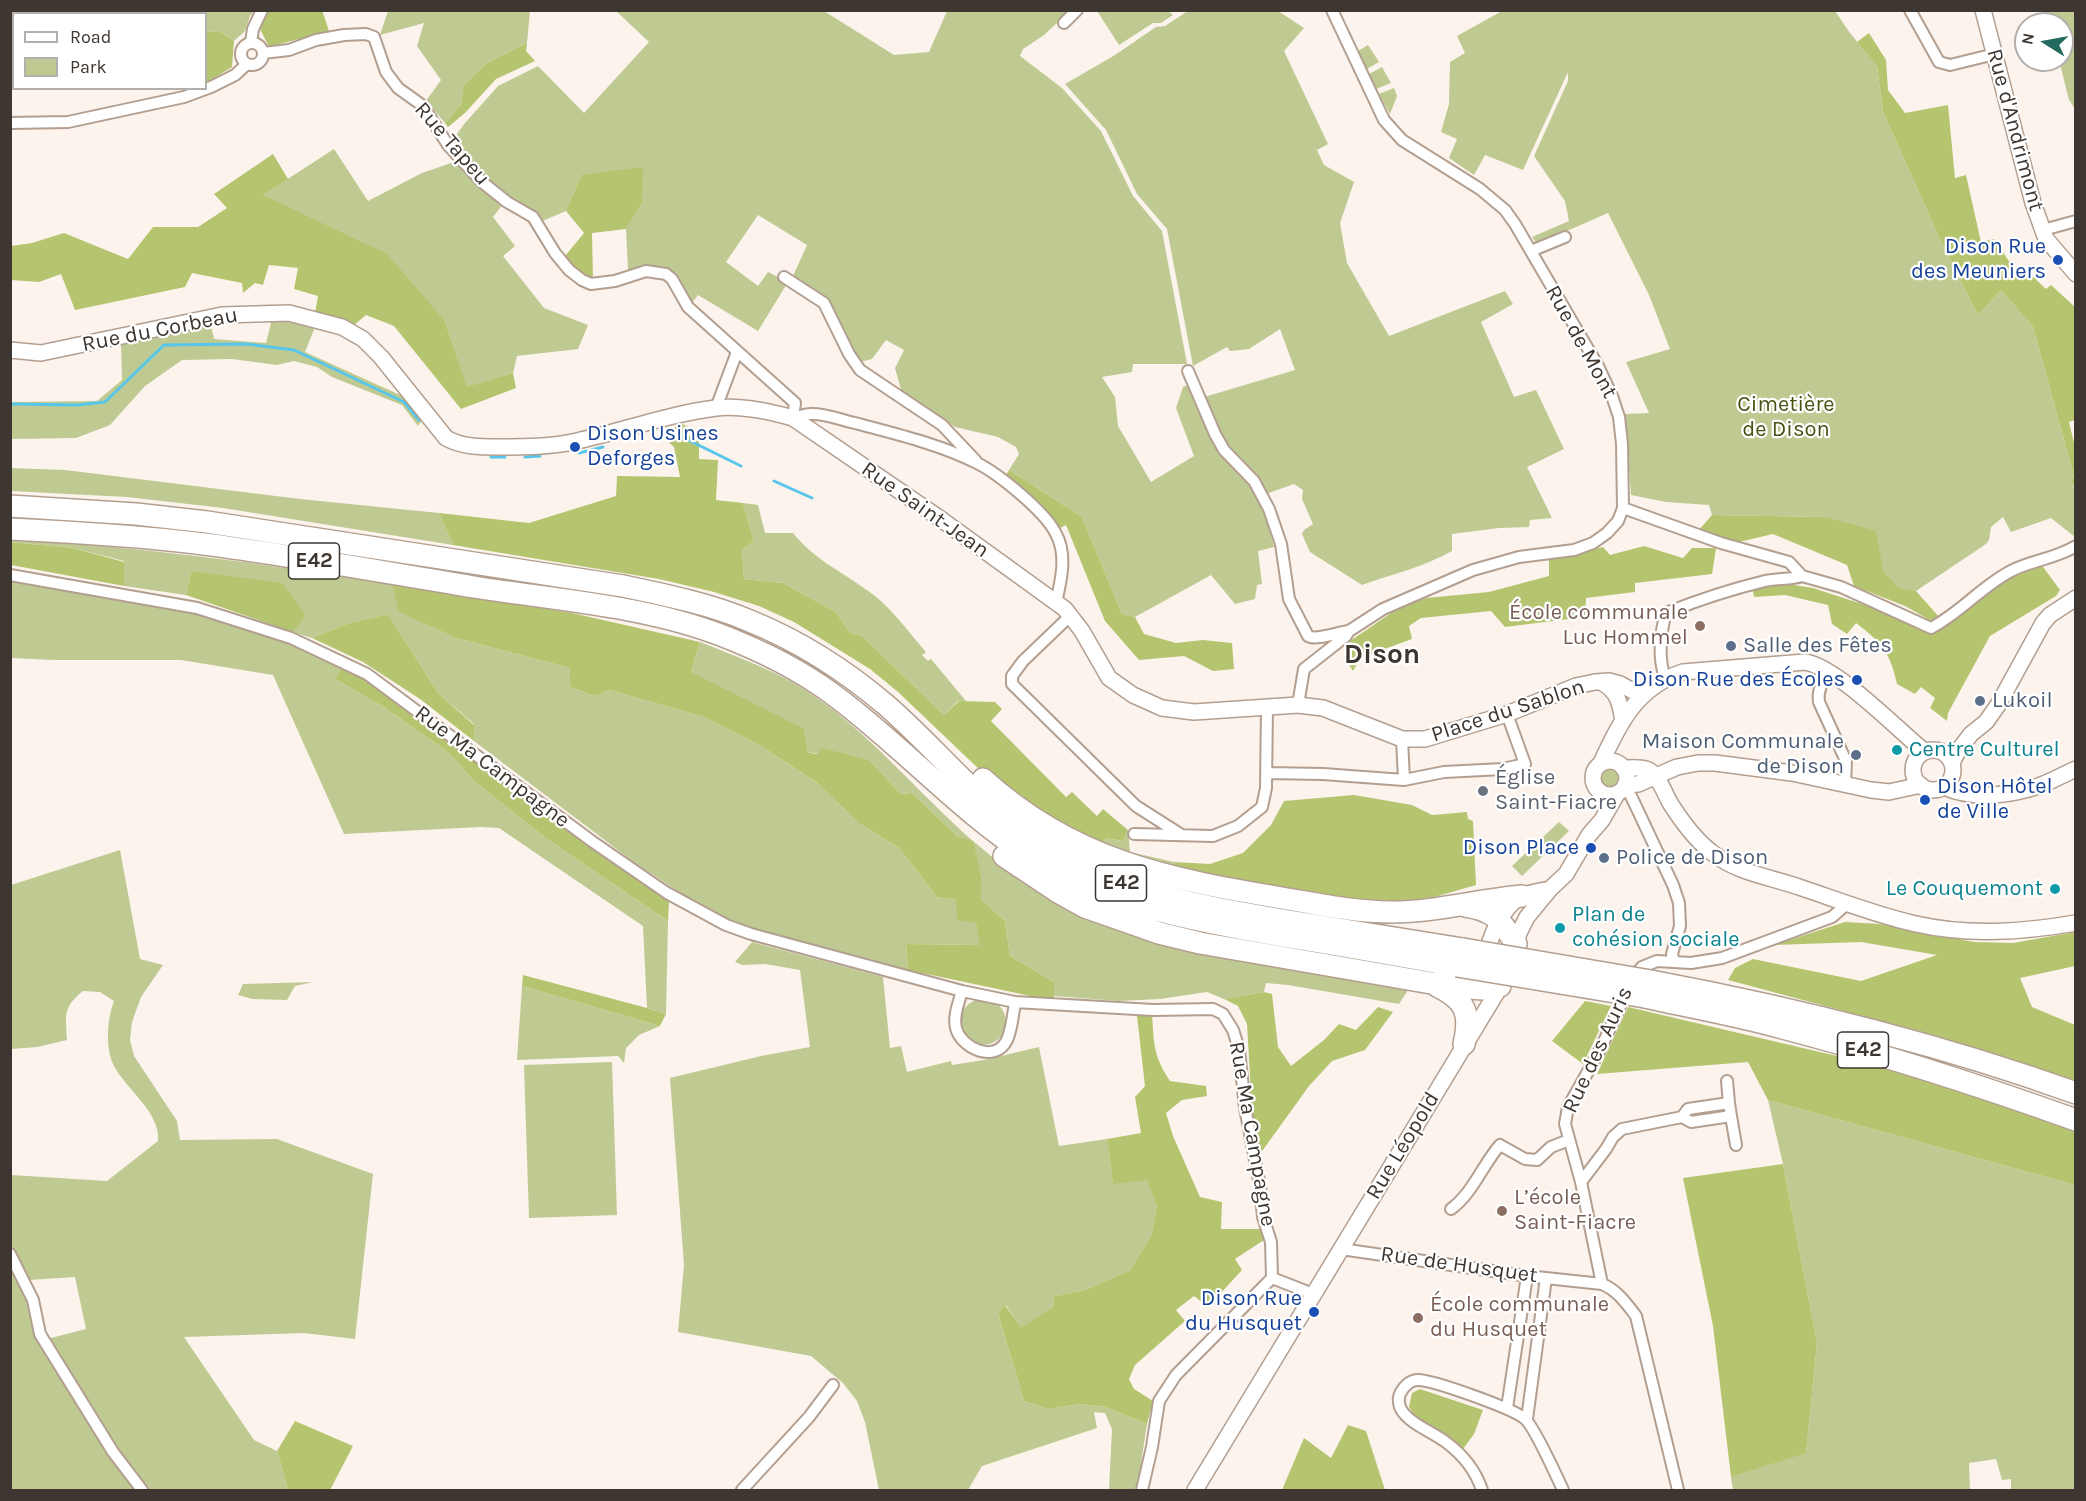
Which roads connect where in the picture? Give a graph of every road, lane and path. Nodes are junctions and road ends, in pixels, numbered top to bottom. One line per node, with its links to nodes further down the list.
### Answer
1 (262, 10): 7 (street)
2 (1077, 10): 6 (street)
3 (1332, 10): 17 (street, Rue de Mont)
4 (1910, 10): 9 (street)
5 (1983, 10): 9 (street, Rue d'Andrimont)
6 (1064, 23)
7 (251, 43): 8 (street); 10 (street)
8 (263, 53): 10 (street); 21 (street, Rue Tapeu)
9 (1995, 54): 15 (street, Rue d'Andrimont)
10 (247, 64): 11 (street)
11 (207, 87)
12 (201, 90): 13 (street)
13 (10, 123)
14 (2076, 221): 15 (street)
15 (2043, 230): 18 (street, Rue d'Andrimont)
16 (1565, 237): 17 (street)
17 (1531, 251): 27 (street, Rue de Mont)
18 (2076, 274)
19 (784, 277): 25 (street)
20 (10, 350): 23 (street, Rue du Corbeau)
21 (737, 352): 23 (street); 24 (street, Rue Tapeu)
22 (1188, 371): 35 (street)
23 (716, 408): 24 (street, Rue du Corbeau)
24 (793, 418): 25 (street); 33 (street, Rue Saint-Jean)
25 (978, 463): 33 (street)
26 (10, 506): 37 (highway, E42)
27 (1623, 508): 31 (street); 35 (street)
28 (10, 530): 60 (highway, E42)
29 (2076, 546): 31 (street)
30 (10, 575): 77 (street, Rue Ma Campagne)
31 (1802, 576): 38 (street)
32 (2076, 598): 45 (street)
33 (1056, 603): 34 (street, Rue Saint-Jean)
34 (1071, 615): 42 (street); 63 (street)
35 (1349, 631): 41 (street)
36 (1833, 674): 38 (street); 47 (street); 55 (street)
37 (845, 675): 68 (highway); 72 (highway, E42)
38 (1665, 678): 40 (street)
39 (1600, 682): 40 (street); 43 (street, Place du Sablon); 44 (street)
40 (1642, 696): 44 (street)
41 (1298, 705): 42 (street); 46 (street)
42 (1267, 708): 52 (street)
43 (1507, 714): 46 (street, Place du Sablon); 54 (street)
44 (1623, 721): 48 (street)
45 (1971, 734): 47 (street); 49 (street)
46 (1402, 740): 54 (street, Place du Sablon)
47 (1932, 752): 49 (street); 56 (street)
48 (1601, 763): 50 (street); 59 (street)
49 (1952, 763): 57 (street)
50 (1623, 768): 53 (street); 58 (street)
51 (2076, 769): 57 (street)
52 (1267, 772): 54 (street); 63 (street)
53 (1655, 776): 55 (street); 58 (street); 61 (street)
54 (1404, 780)
55 (1845, 785): 56 (street)
56 (1921, 785): 57 (street)
57 (1944, 787)
58 (1626, 788): 59 (street); 61 (street); 64 (street, Rue Léopold); 73 (street)
59 (1598, 791): 64 (street, Rue Léopold)
60 (956, 801): 72 (highway, E42); 74 (highway)
61 (1672, 806): 67 (street)
62 (1134, 834): 63 (street)
63 (1180, 834)
64 (1589, 835): 65 (street, Rue Léopold)
65 (1550, 889): 66 (street); 71 (street, Rue Léopold)
66 (1522, 896): 68 (highway); 69 (street, Rue Léopold)
67 (1847, 904): 70 (street); 73 (street, Rue des Auris)
68 (1459, 905): 69 (highway)
69 (1499, 920): 71 (highway); 75 (street, Rue Léopold)
70 (2076, 923)
71 (1516, 944): 75 (street, Rue Léopold)
72 (1460, 958): 76 (highway, E42, bridge)
73 (1674, 962): 86 (street, Rue des Auris)
74 (1431, 983): 75 (highway); 79 (highway)
75 (1492, 987): 79 (street, Rue Léopold)
76 (1648, 989): 81 (highway, E42); 85 (highway, E42)
77 (962, 990): 78 (street, Rue Ma Campagne); 78 (street)
78 (1015, 1002): 93 (street, Rue Ma Campagne)
79 (1464, 1044): 90 (street, Rue Léopold)
80 (1727, 1081): 82 (street)
81 (2076, 1093)
82 (1729, 1103): 83 (street); 84 (street)
83 (1731, 1116): 84 (street); 87 (street)
84 (1682, 1118): 88 (street)
85 (2076, 1120)
86 (1569, 1140): 88 (street, Rue des Auris); 89 (street, Rue des Auris)
87 (1736, 1145)
88 (1581, 1182): 95 (street, Rue des Auris)
89 (1451, 1209)
90 (1341, 1249): 92 (street, Rue de Husquet); 96 (street, Rue Léopold)
91 (10, 1254): 100 (street)
92 (1527, 1276): 94 (street, Rue de Husquet); 98 (street)
93 (1272, 1278): 96 (street); 102 (street)
94 (1546, 1278): 95 (street, Rue de Husquet); 99 (street)
95 (1602, 1284): 106 (street)
96 (1313, 1294): 103 (street, Rue Léopold)
97 (833, 1384): 101 (street)
98 (1508, 1407): 99 (street); 104 (street)
99 (1527, 1419): 105 (street)
100 (142, 1491)
101 (742, 1491)
102 (1142, 1491)
103 (1196, 1491)
104 (1482, 1491)
105 (1563, 1491)
106 (1678, 1491)

